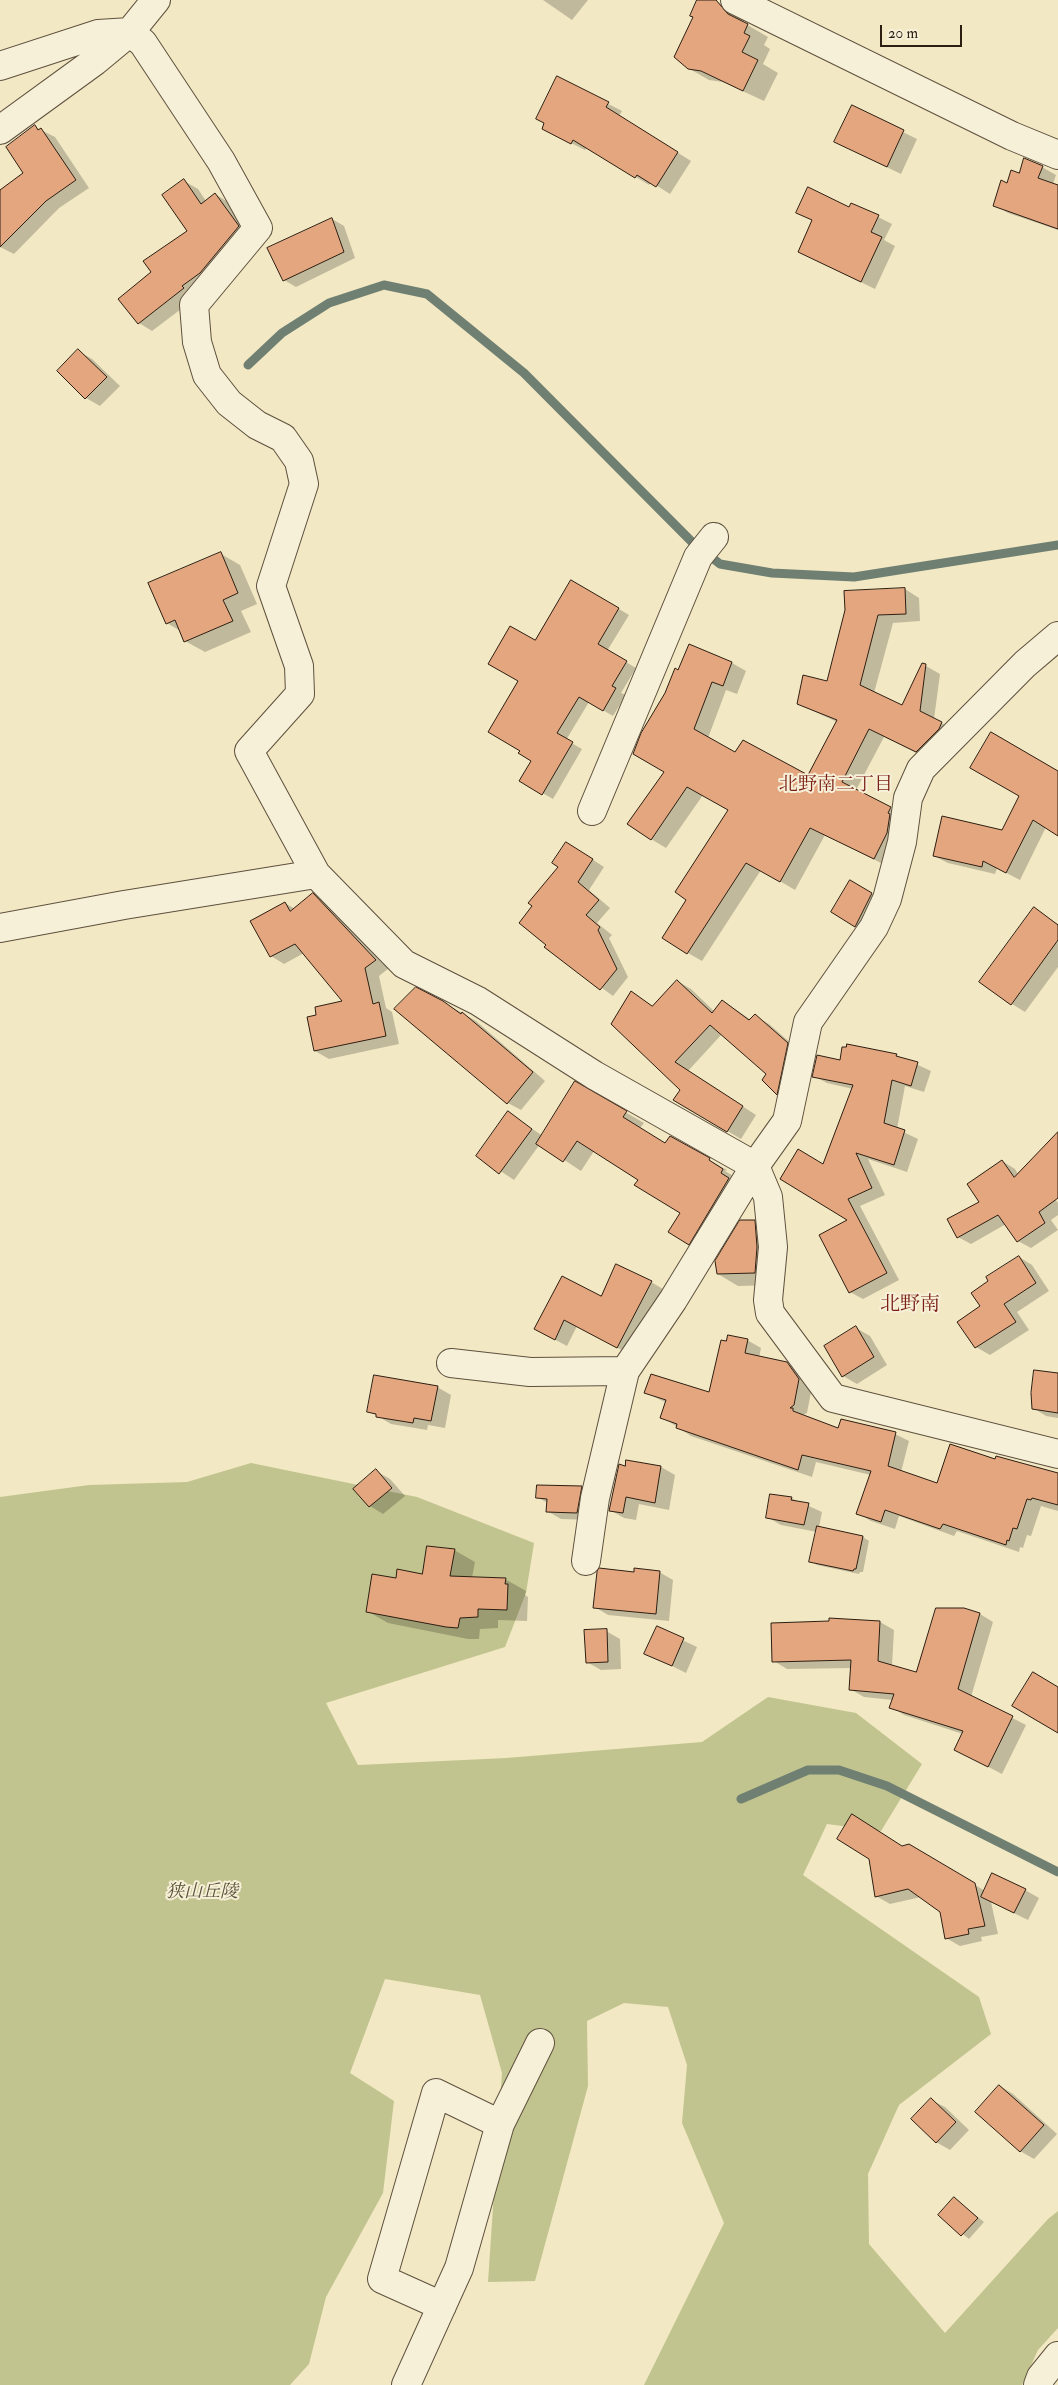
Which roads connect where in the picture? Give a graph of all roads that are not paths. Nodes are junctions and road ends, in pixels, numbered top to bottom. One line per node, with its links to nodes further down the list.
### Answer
1 (156, 0): 3 (street)
2 (735, 0): 6 (street)
3 (130, 32): 4 (street); 5 (street); 10 (street)
4 (0, 66)
5 (0, 130)
6 (1058, 155)
7 (706, 547): 9 (street)
8 (1058, 636): 12 (street)
9 (592, 811)
10 (316, 874): 11 (street); 12 (street)
11 (0, 928)
12 (755, 1166): 14 (street); 15 (street)
13 (452, 1363): 14 (street)
14 (625, 1371): 16 (street)
15 (1058, 1454)
16 (586, 1561)
17 (540, 2042): 18 (street)
18 (500, 2124): 19 (street); 19 (street)
19 (442, 2306): 21 (street)
20 (1058, 2356): 22 (street)
21 (406, 2385)
22 (1038, 2385)

